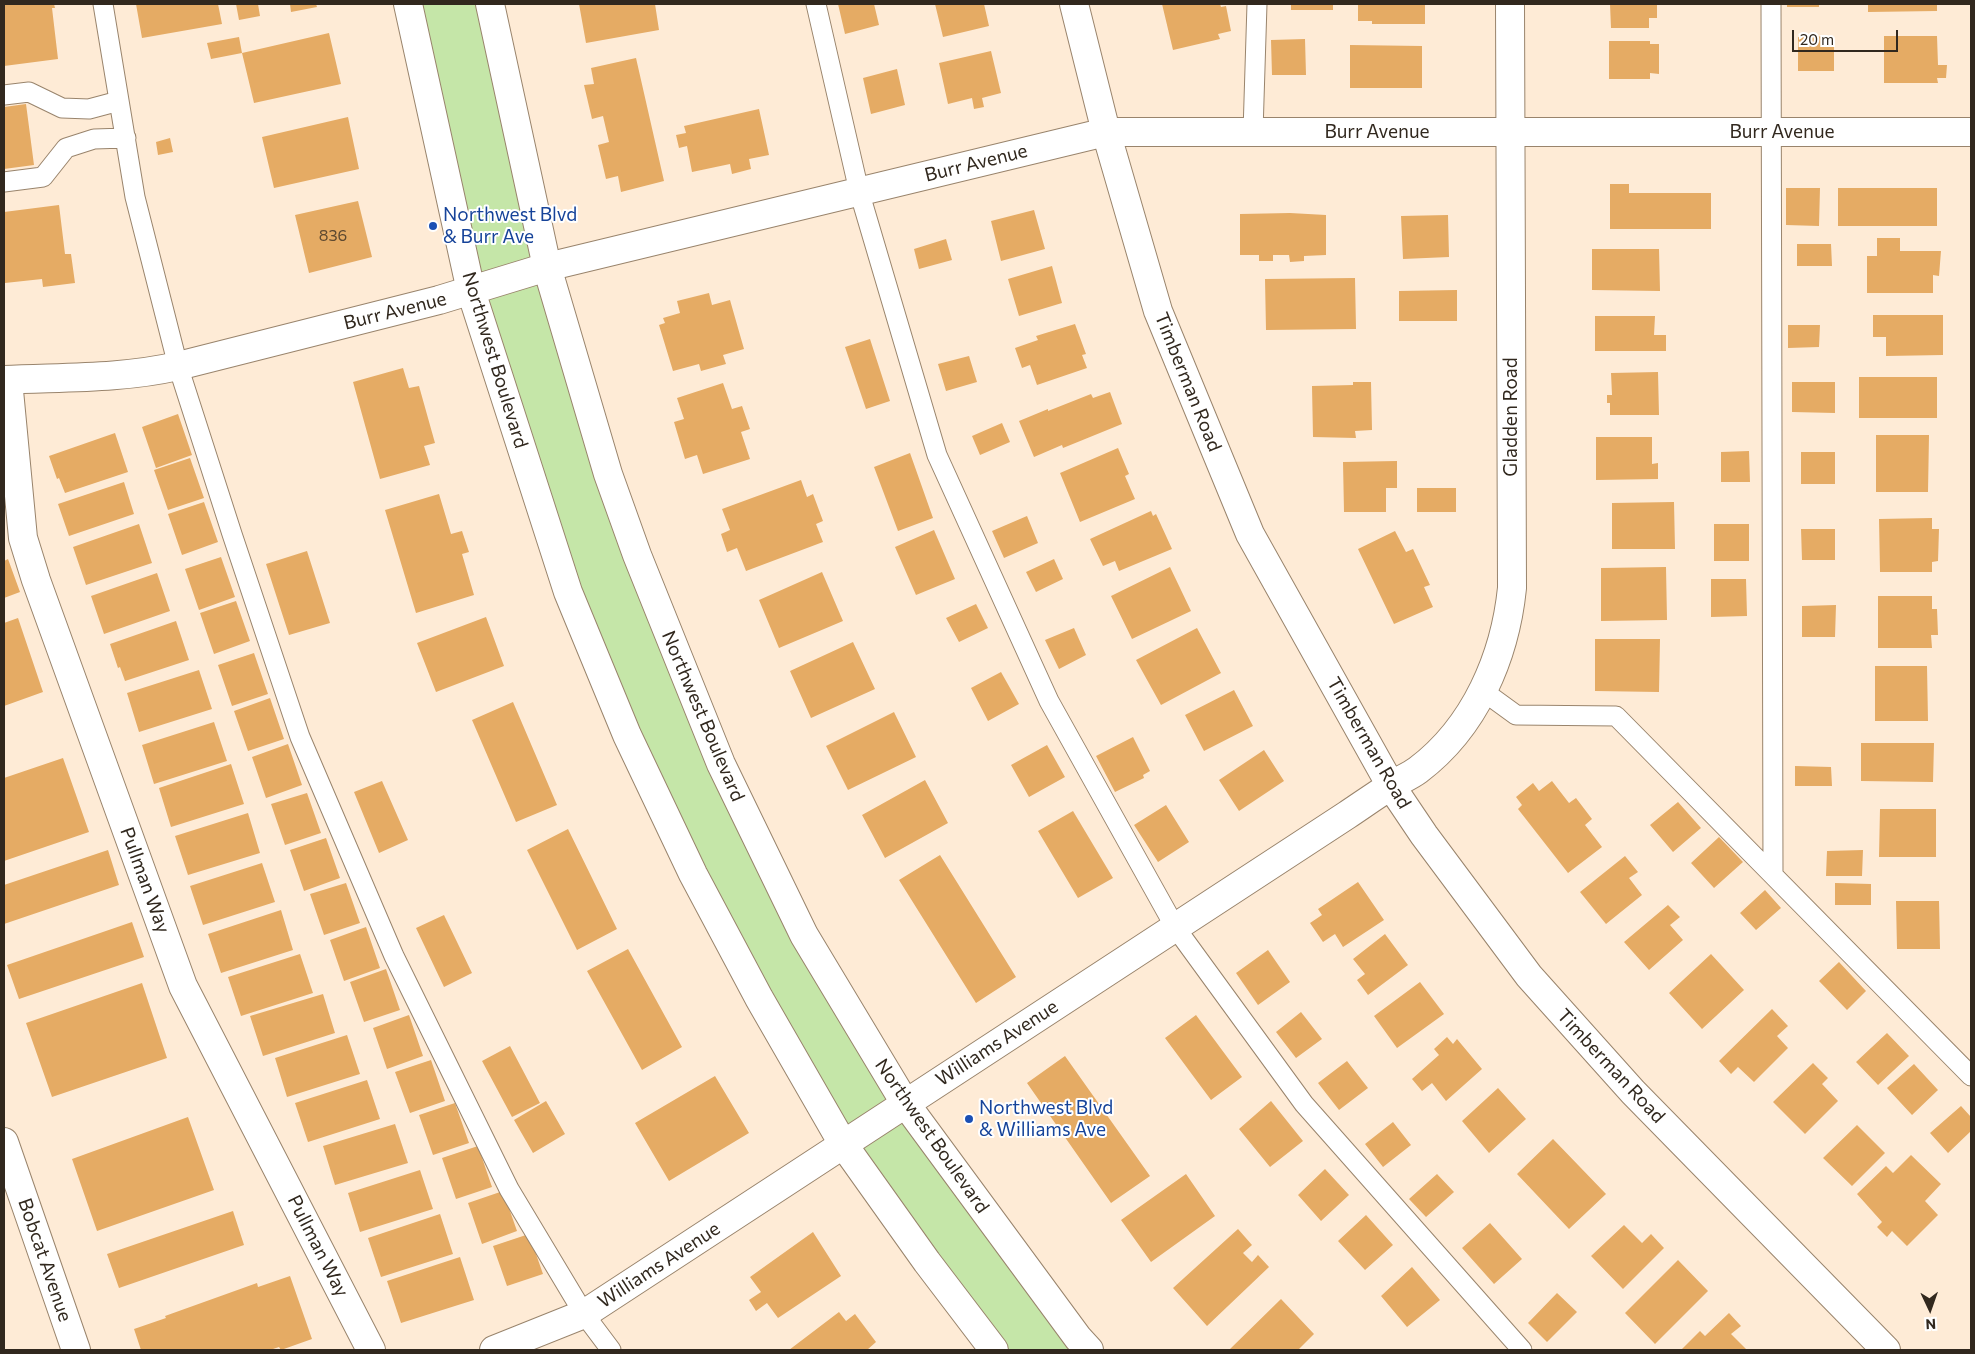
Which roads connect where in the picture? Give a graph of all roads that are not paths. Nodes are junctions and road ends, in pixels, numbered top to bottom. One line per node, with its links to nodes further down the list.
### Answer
1 (103, 4): 10 (lane)
2 (408, 4): 20 (street, Northwest Boulevard)
3 (490, 4): 19 (street, Northwest Boulevard)
4 (816, 4): 18 (lane)
5 (1074, 4): 11 (street, Timberman Road)
6 (1257, 4): 12 (lane)
7 (1510, 4): 13 (street, Gladden Road)
8 (1771, 4): 14 (lane)
9 (4, 95): 10 (lane)
10 (119, 101): 16 (lane)
11 (1106, 132): 12 (street, Burr Avenue); 18 (street, Burr Avenue); 24 (street, Timberman Road)
12 (1253, 132): 13 (street, Burr Avenue)
13 (1509, 132): 14 (street, Burr Avenue); 23 (street, Gladden Road)
14 (1771, 132): 15 (street, Burr Avenue); 25 (lane)
15 (1971, 132)
16 (126, 138): 17 (lane); 21 (lane)
17 (4, 182)
18 (859, 192): 19 (street, Burr Avenue); 26 (lane)
19 (547, 267): 20 (street, Burr Avenue); 28 (street, Northwest Boulevard)
20 (471, 291): 21 (street, Burr Avenue); 30 (street, Northwest Boulevard)
21 (178, 366): 22 (street, Burr Avenue); 31 (lane)
22 (6, 380): 33 (street, Pullman Way)
23 (1483, 691): 24 (street, Gladden Road); 25 (lane)
24 (1391, 786): 26 (street, Williams Avenue); 39 (street, Timberman Road)
25 (1773, 874): 27 (lane)
26 (1175, 927): 28 (street, Williams Avenue); 38 (lane)
27 (1971, 1076)
28 (905, 1103): 30 (street, Williams Avenue); 37 (street, Northwest Boulevard)
29 (4, 1142): 32 (street, Bobcat Avenue)
30 (843, 1144): 31 (street, Williams Avenue); 36 (street, Northwest Boulevard)
31 (584, 1314): 34 (street, Williams Avenue); 35 (lane)
32 (76, 1350)
33 (371, 1350)
34 (494, 1350)
35 (611, 1350)
36 (994, 1350)
37 (1089, 1350)
38 (1522, 1350)
39 (1886, 1350)

